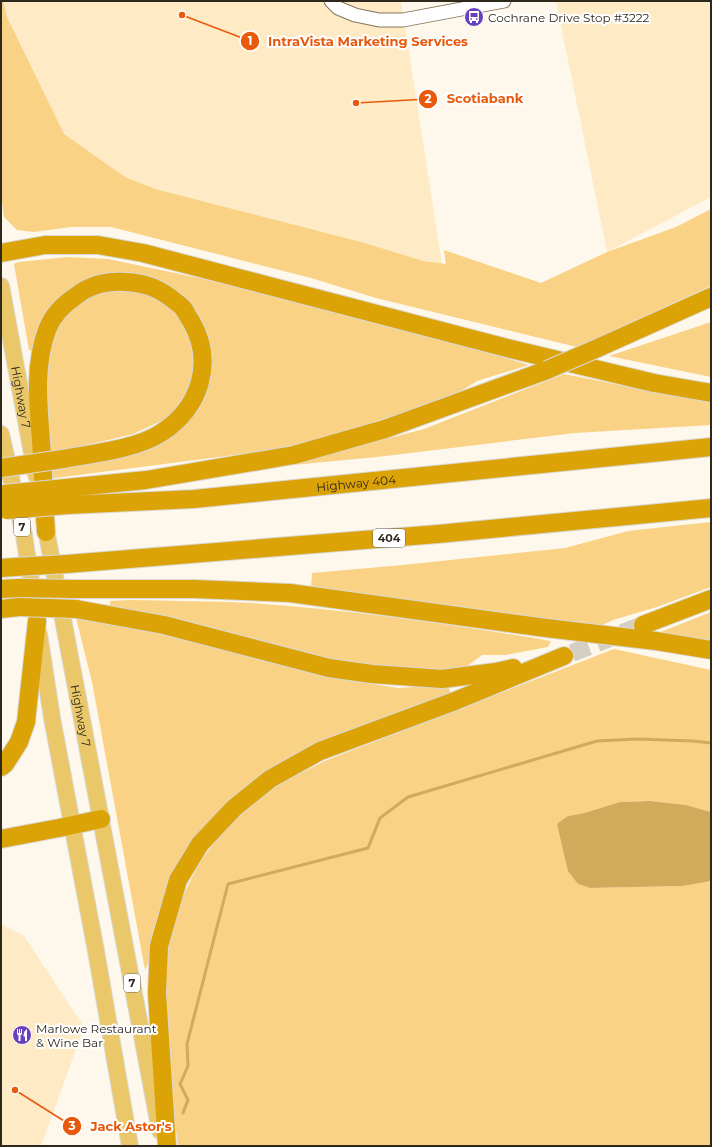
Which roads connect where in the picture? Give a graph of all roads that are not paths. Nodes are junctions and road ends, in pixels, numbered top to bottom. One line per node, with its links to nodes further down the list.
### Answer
1 (331, 1): 2 (street)
2 (504, 1)
3 (1, 253): 8 (highway)
4 (1, 286): 14 (main road, Highway 7 / 7)
5 (711, 297): 7 (highway)
6 (711, 308): 7 (highway)
7 (600, 346): 12 (highway, bridge)
8 (711, 393)
9 (1, 434): 19 (main road, 7)
10 (711, 447): 12 (highway, Highway 404, bridge)
11 (1, 468): 14 (highway, bridge)
12 (3, 502)
13 (711, 508): 15 (highway, 404, bridge)
14 (46, 532): 25 (main road, Highway 7 / 7)
15 (8, 568)
16 (1, 589): 21 (highway, bridge)
17 (711, 599): 20 (highway)
18 (1, 609): 30 (highway, bridge)
19 (37, 621): 24 (highway); 26 (main road, 7)
20 (643, 625)
21 (546, 628): 22 (highway); 23 (highway)
22 (711, 650)
23 (711, 662)
24 (1, 767)
25 (101, 819): 26 (highway); 29 (main road, Highway 7 / 7)
26 (72, 826): 27 (highway); 28 (main road, 7)
27 (1, 839)
28 (130, 1146)
29 (162, 1146)
30 (167, 1146)

